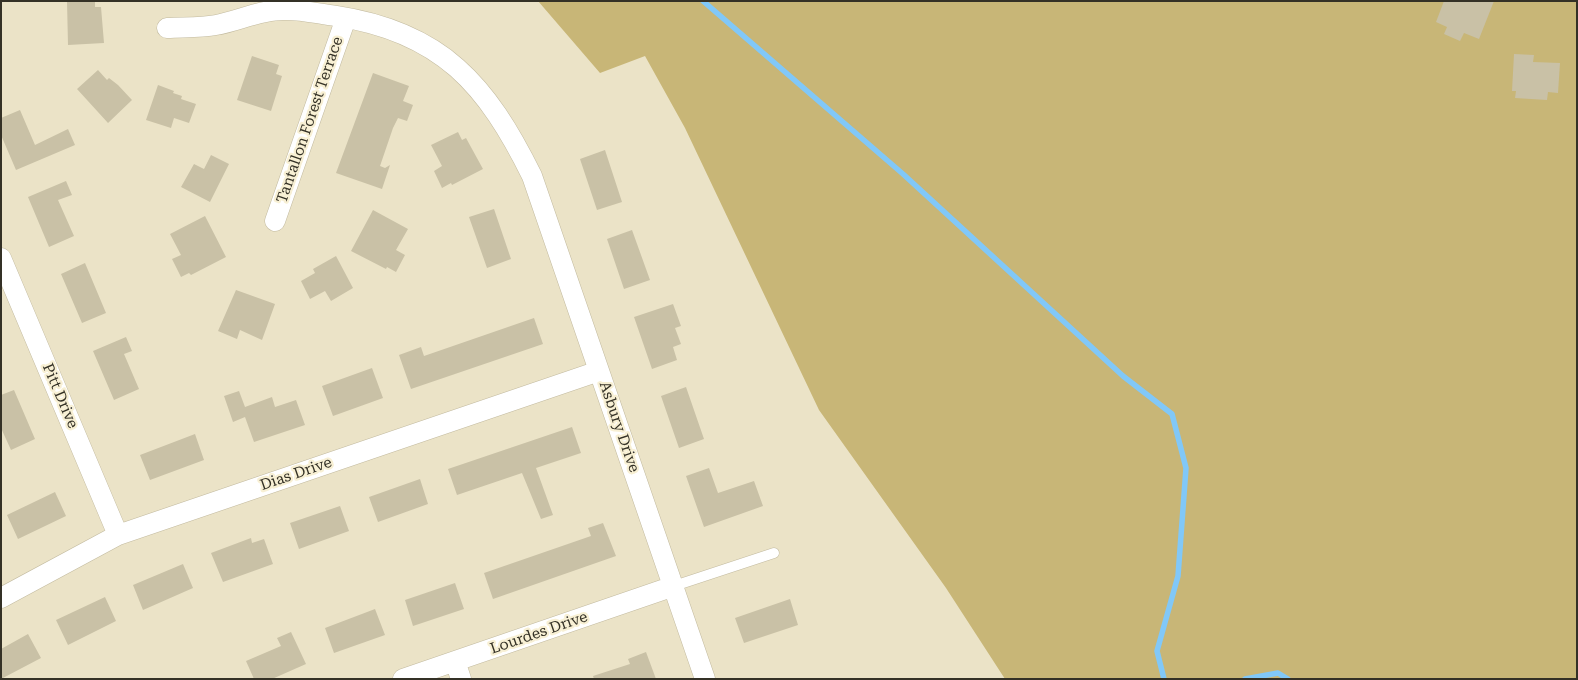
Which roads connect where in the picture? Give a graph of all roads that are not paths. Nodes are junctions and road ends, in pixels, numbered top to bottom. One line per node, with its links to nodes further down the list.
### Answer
1 (346, 18): 2 (street, Asbury Drive); 3 (street, Tantallon Forest Terrace); 5 (street, Asbury Drive)
2 (167, 28)
3 (275, 221)
4 (1, 258): 6 (street, Pitt Drive)
5 (599, 371): 6 (street, Dias Drive); 8 (street, Asbury Drive)
6 (118, 535): 9 (street, Dias Drive)
7 (774, 553): 8 (lane)
8 (674, 586): 10 (street, Lourdes Drive); 12 (street, Asbury Drive)
9 (1, 598)
10 (458, 670): 11 (street, Lourdes Drive)
11 (403, 679)
12 (704, 679)

